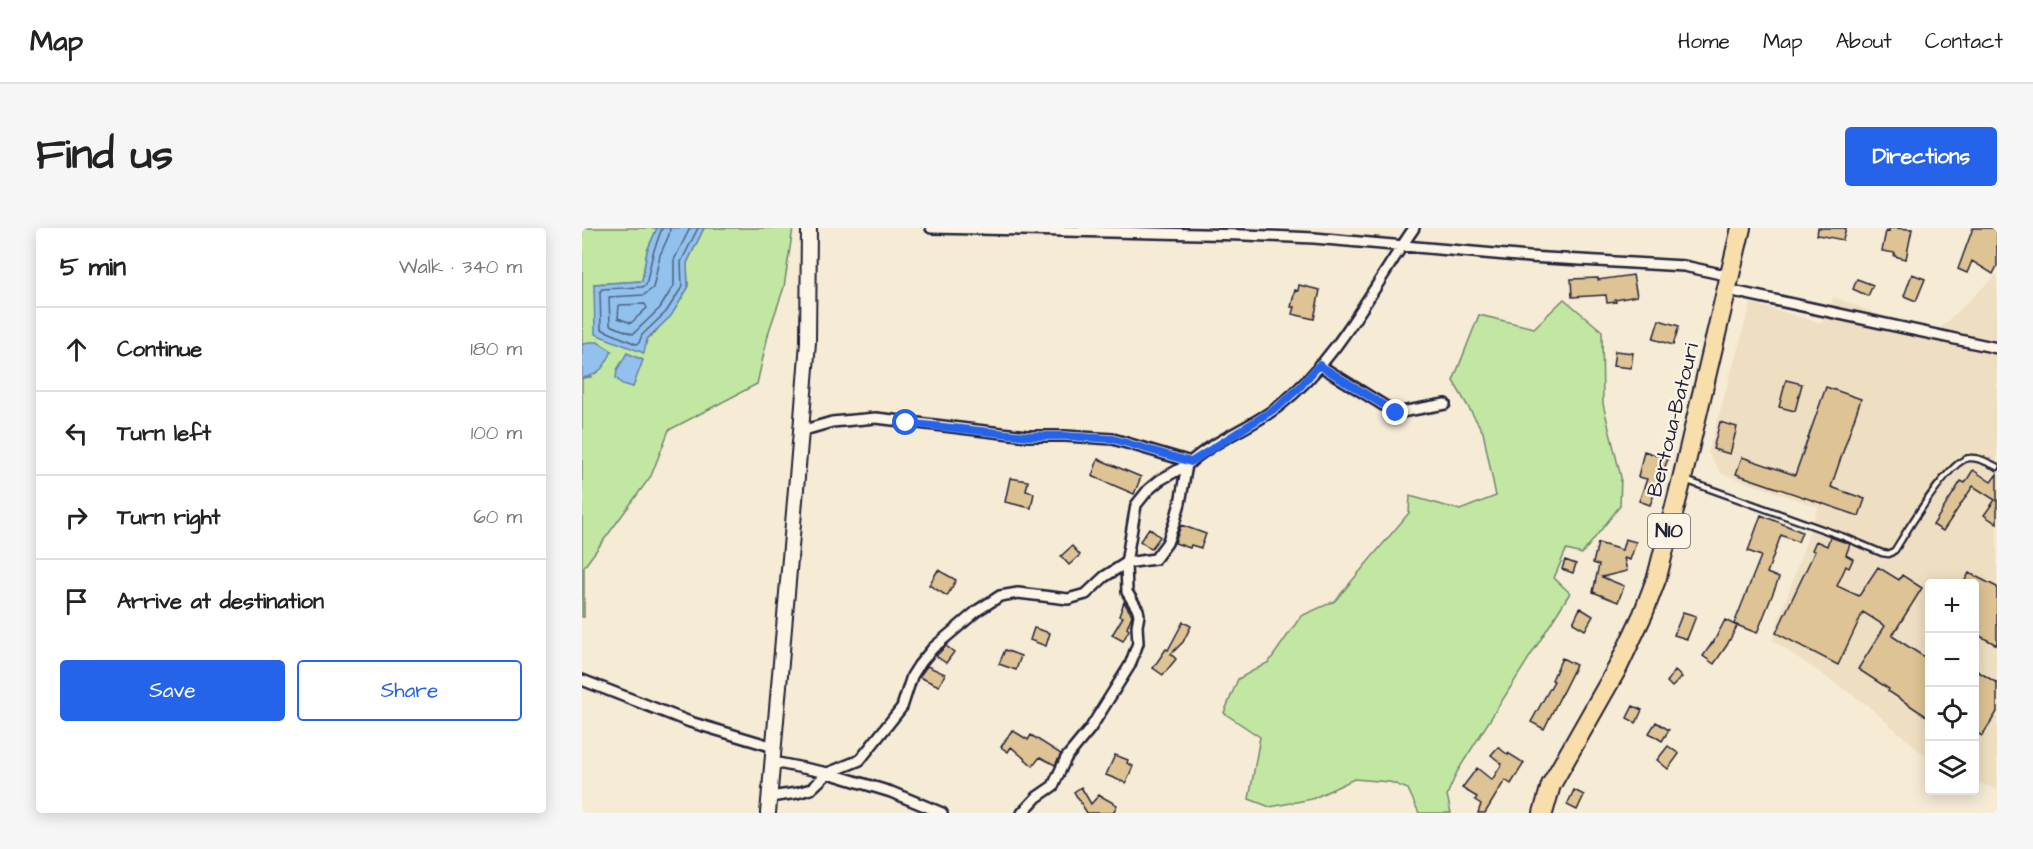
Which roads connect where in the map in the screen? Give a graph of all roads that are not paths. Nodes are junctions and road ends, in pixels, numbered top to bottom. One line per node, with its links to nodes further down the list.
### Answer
1 (809, 228): 10 (street)
2 (931, 228): 5 (street)
3 (1414, 228): 5 (street)
4 (1742, 228): 6 (highway, Bertoua-Batouri / N10)
5 (1402, 246): 6 (street); 8 (street)
6 (1729, 283): 7 (street); 13 (highway, Bertoua-Batouri / N10)
7 (1997, 348)
8 (1319, 365): 9 (street); 11 (street)
9 (1445, 404)
10 (801, 431): 11 (street); 16 (street)
11 (1189, 464): 14 (street); 14 (street)
12 (1997, 466): 13 (lane)
13 (1682, 480): 23 (highway, Bertoua-Batouri / N10)
14 (1126, 563): 18 (street); 22 (street)
15 (582, 680): 16 (street)
16 (774, 747): 17 (street)
17 (773, 762): 18 (street); 19 (street)
18 (828, 773): 19 (street); 21 (street)
19 (770, 796): 20 (street)
20 (768, 813)
21 (942, 813)
22 (1022, 813)
23 (1543, 813)

